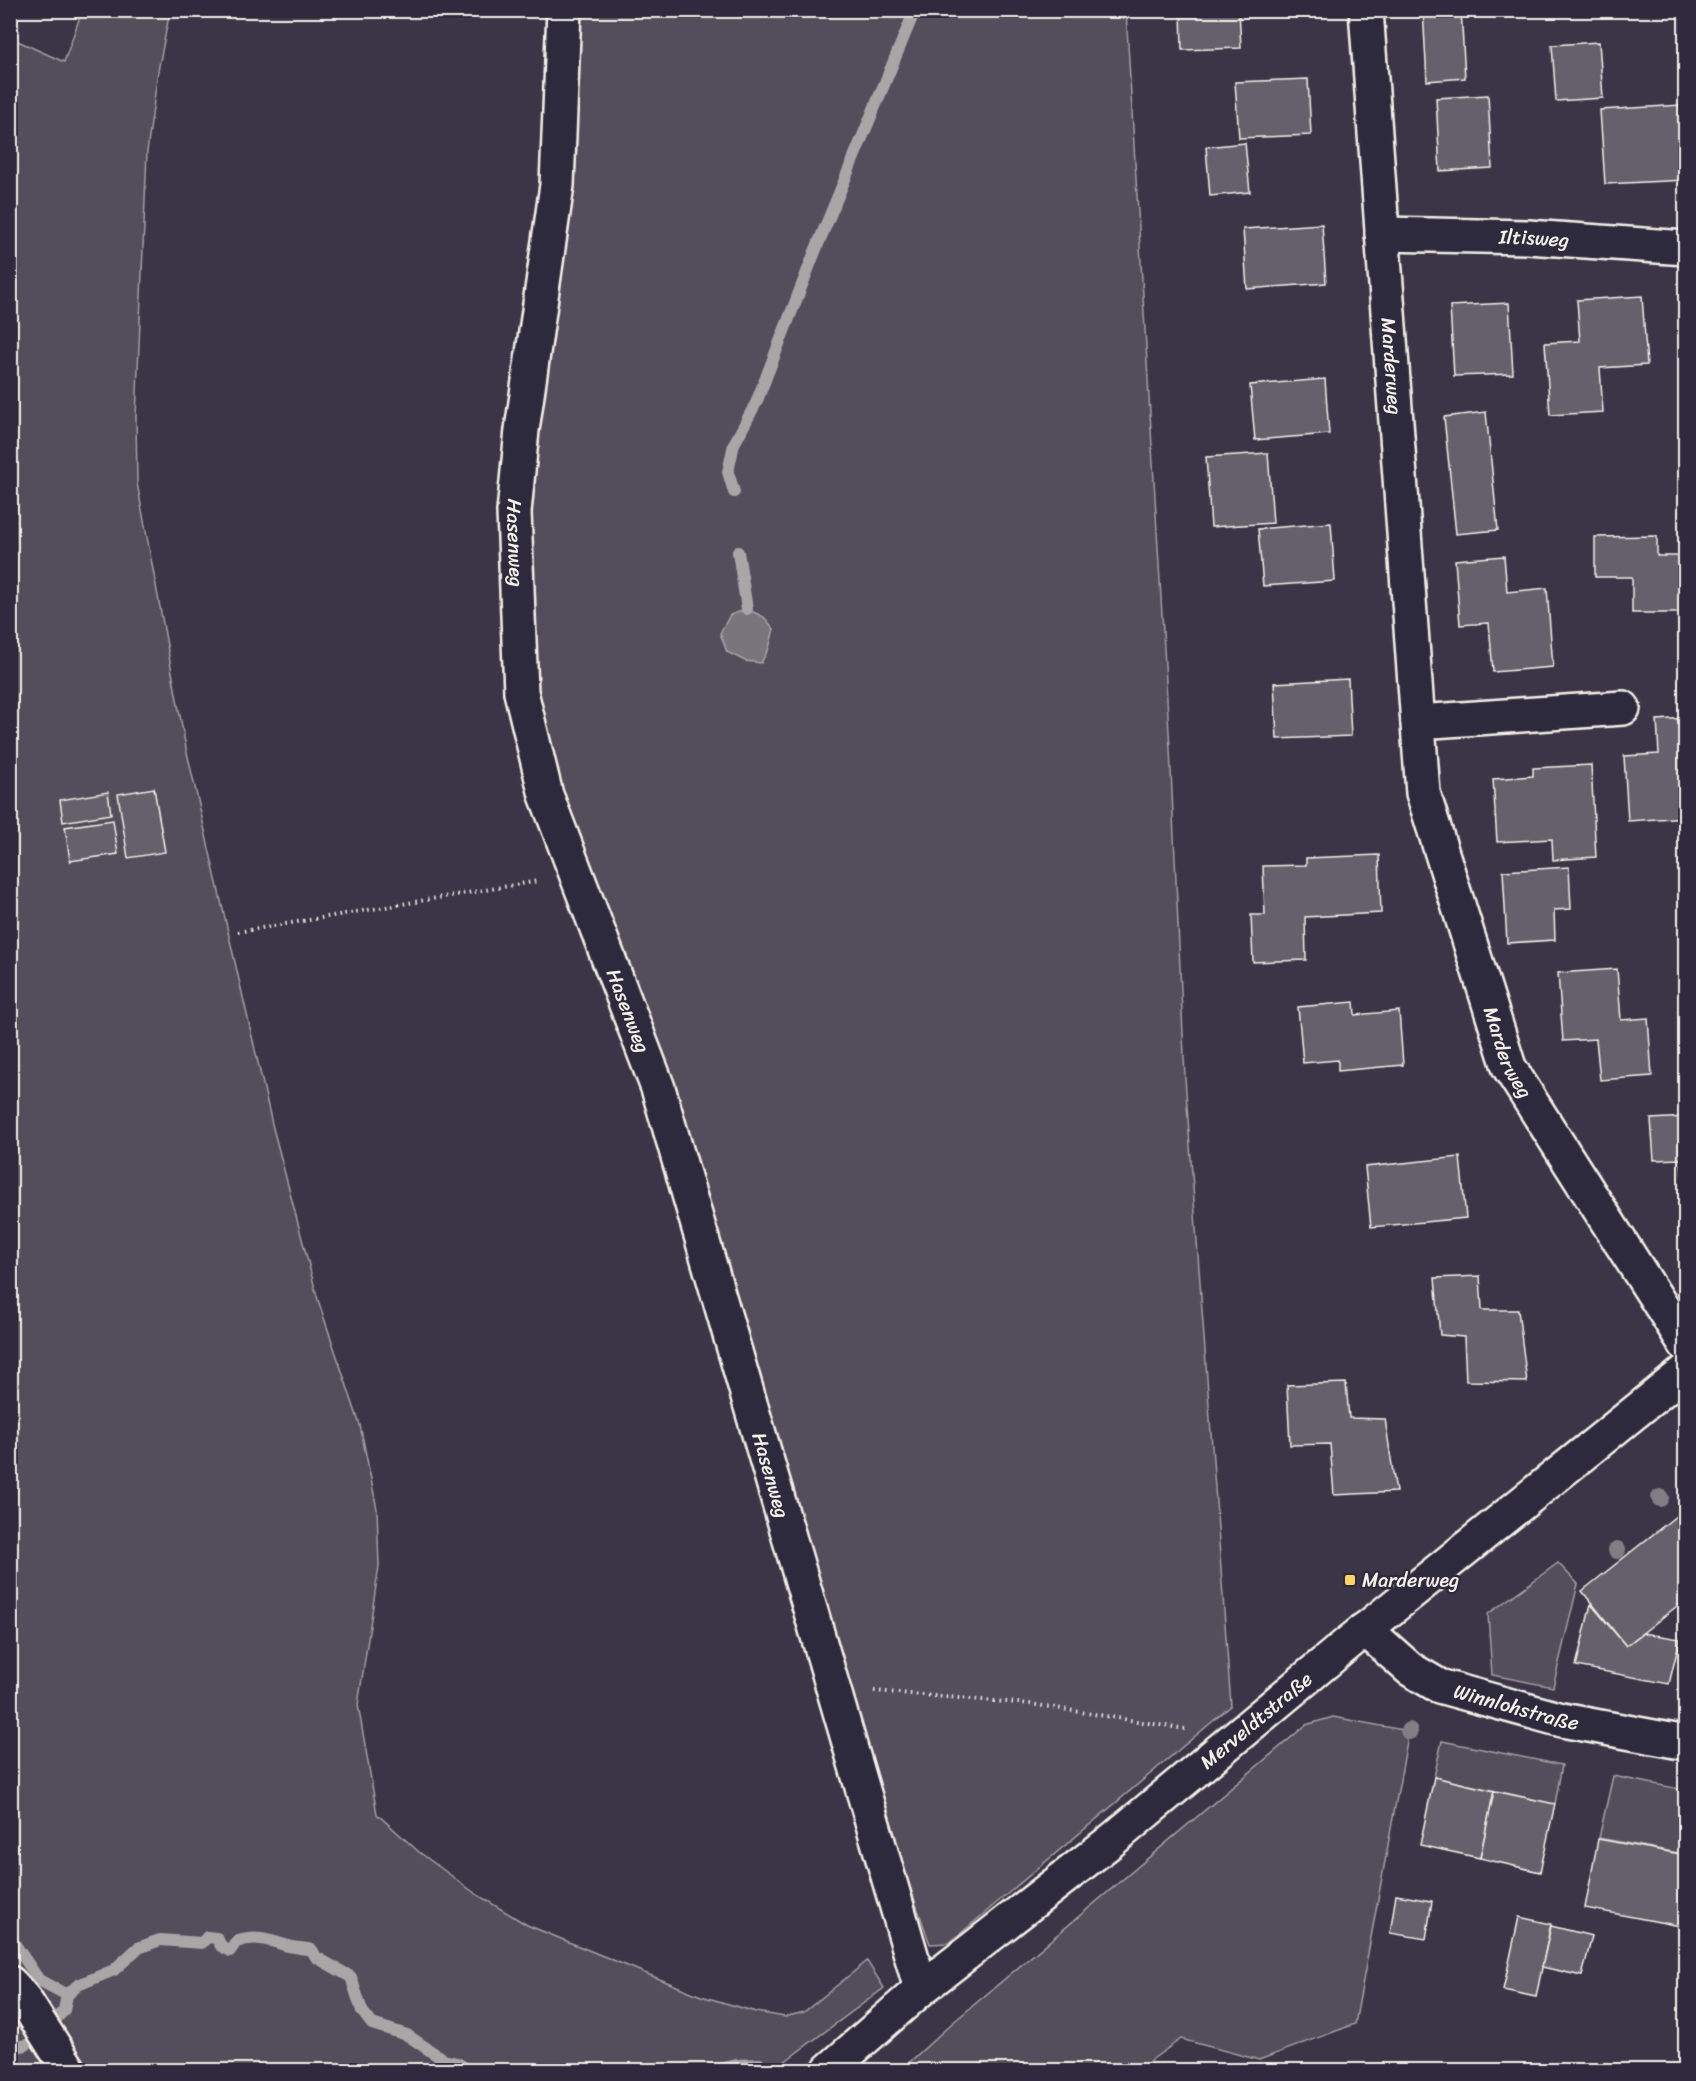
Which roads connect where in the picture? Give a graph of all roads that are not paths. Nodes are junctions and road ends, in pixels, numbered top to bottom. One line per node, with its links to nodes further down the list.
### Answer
1 (564, 10): 12 (street, Hasenweg)
2 (1366, 10): 3 (street, Marderweg)
3 (1382, 234): 4 (street, Iltisweg); 6 (street, Marderweg)
4 (1686, 248)
5 (1623, 708): 6 (street)
6 (1418, 722): 7 (street, Marderweg)
7 (1686, 1345)
8 (1686, 1371): 9 (street, Merveldtstraße)
9 (1365, 1629): 10 (street, Winnlohstraße); 12 (street, Merveldtstraße)
10 (1686, 1743)
11 (10, 1983): 13 (street)
12 (921, 1989): 14 (street, Merveldtstraße)
13 (69, 2070)
14 (829, 2070)

